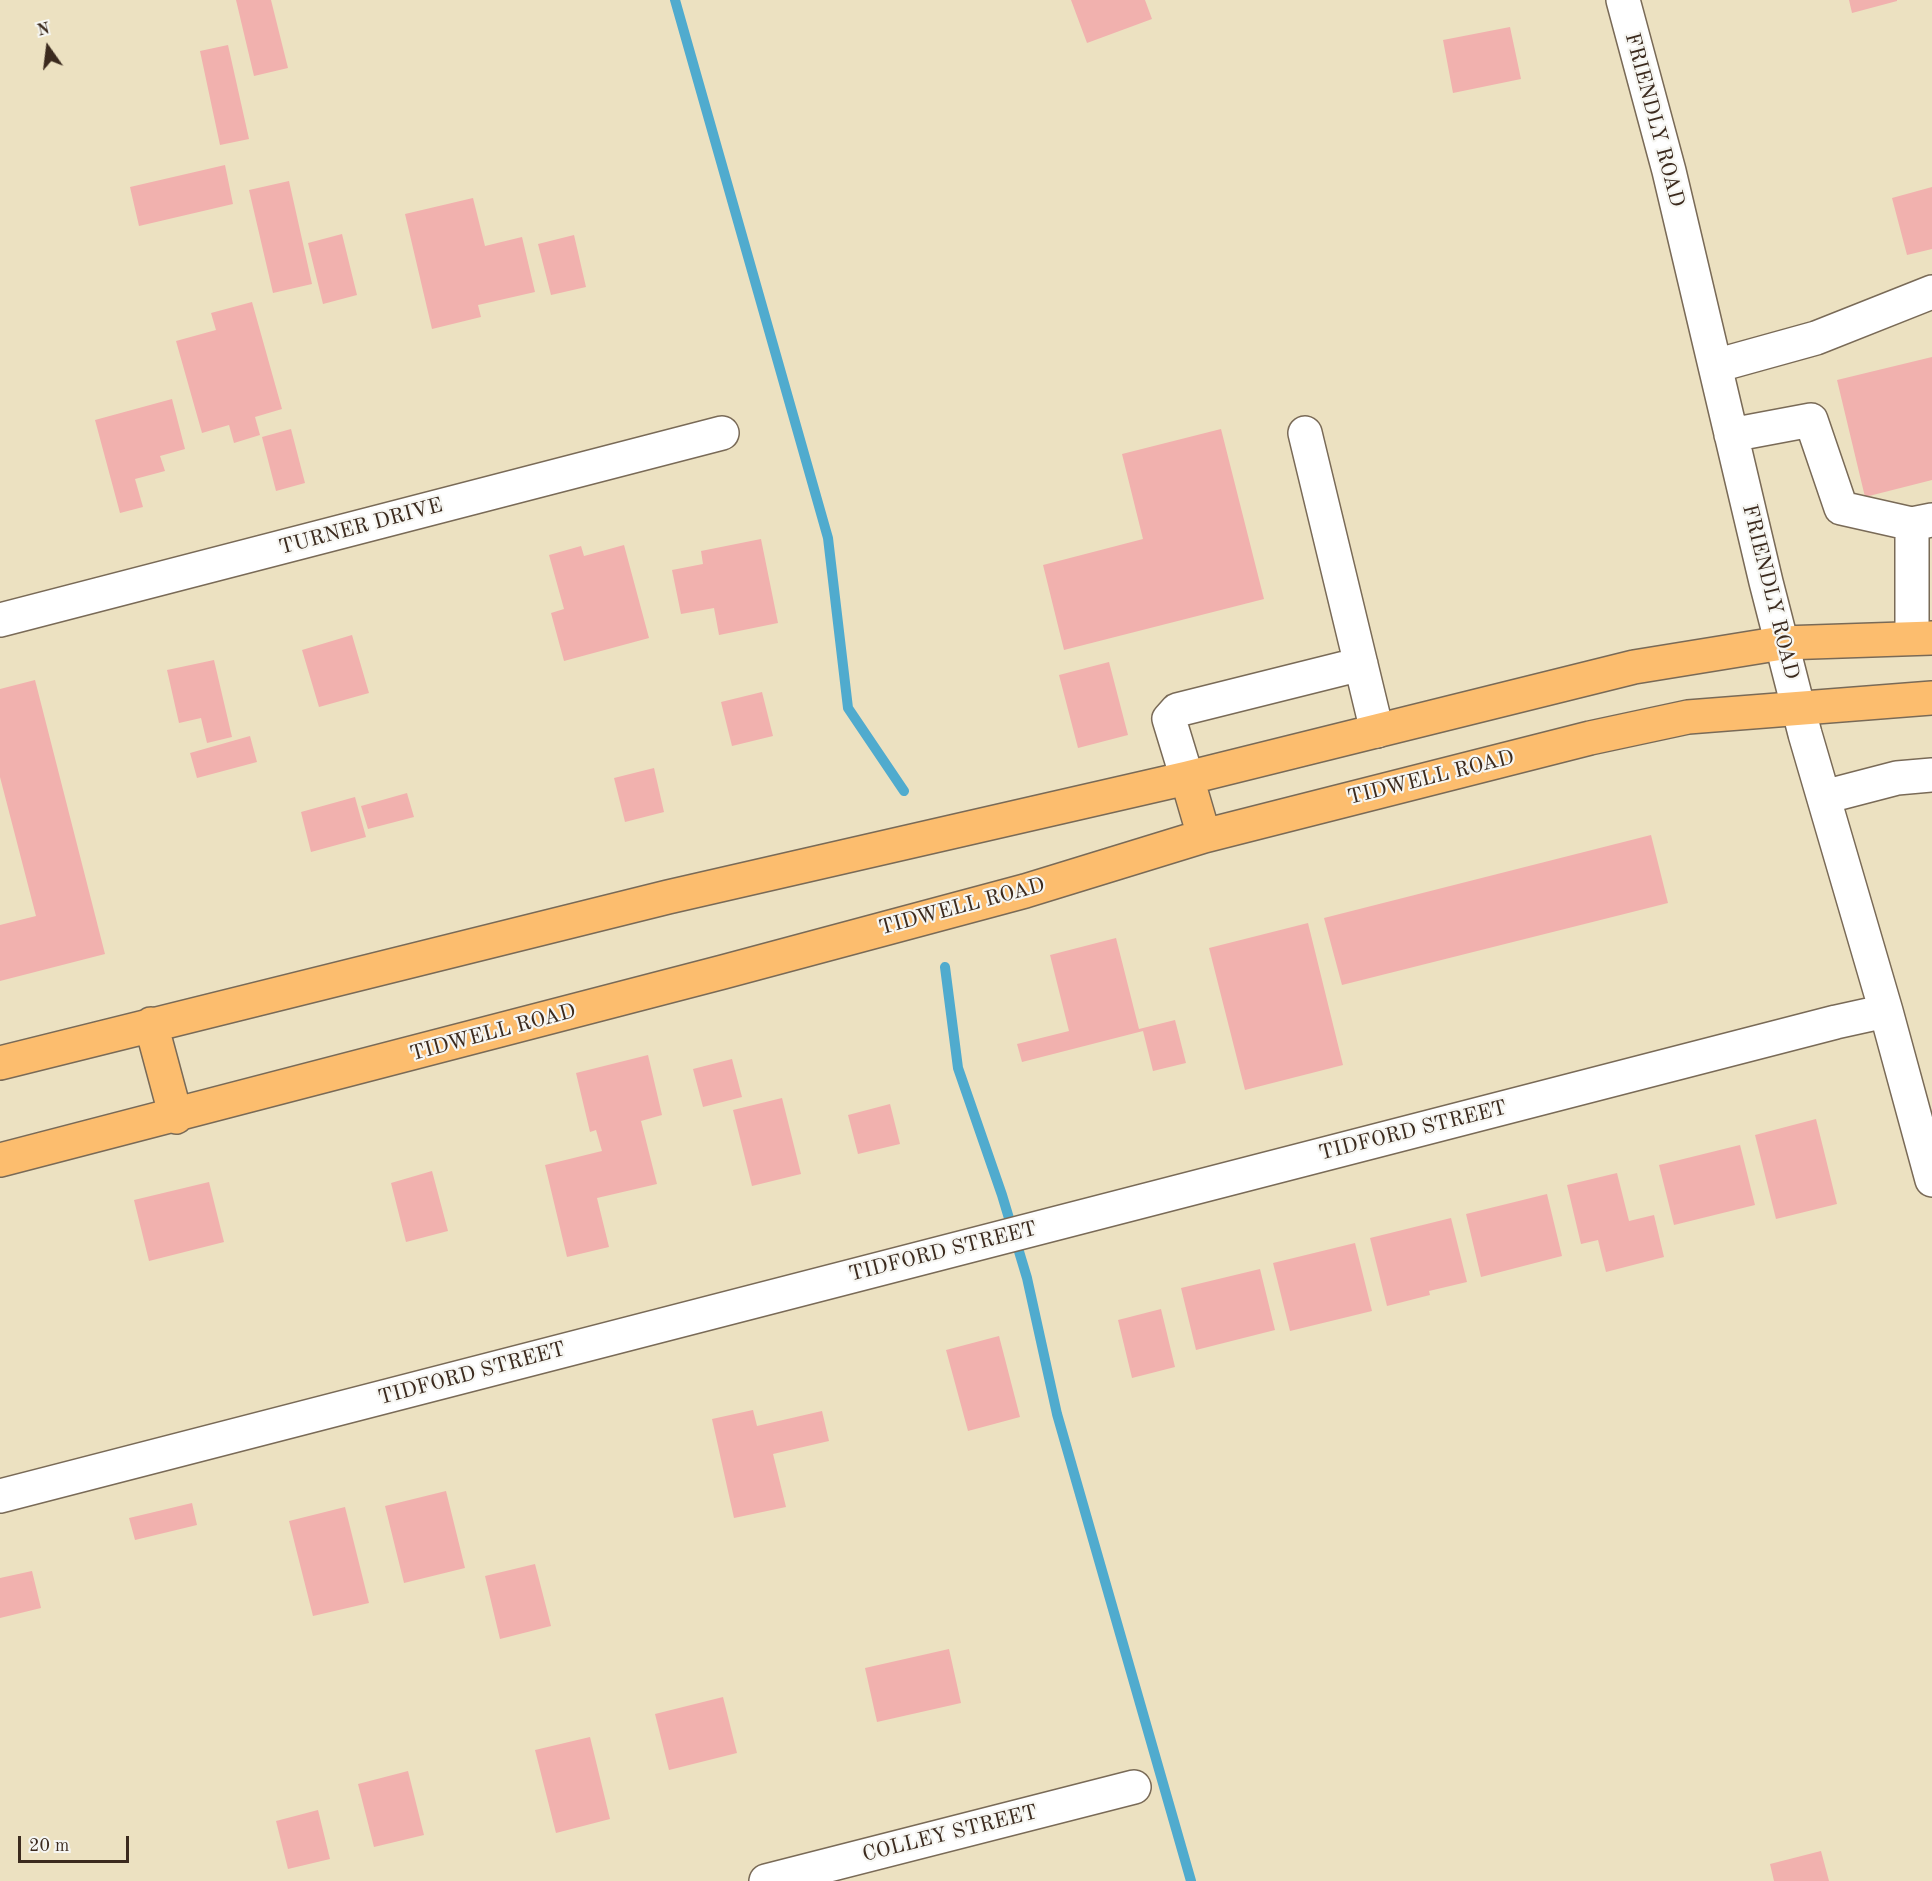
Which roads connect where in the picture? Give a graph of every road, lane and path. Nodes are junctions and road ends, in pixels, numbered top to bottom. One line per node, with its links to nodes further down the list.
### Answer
1 (1623, 0): 3 (street, FRIENDLY ROAD)
2 (1932, 292): 3 (street)
3 (1715, 366): 6 (street, FRIENDLY ROAD)
4 (722, 433): 8 (street, TURNER DRIVE)
5 (1305, 433): 11 (street)
6 (1731, 435): 7 (street); 10 (street, FRIENDLY ROAD)
7 (1922, 522): 9 (street)
8 (0, 621)
9 (1922, 638): 10 (main road)
10 (1782, 643): 13 (street, FRIENDLY ROAD); 14 (main road)
11 (1361, 664): 14 (street); 16 (street)
12 (1932, 698): 13 (main road, TIDWELL ROAD)
13 (1798, 707): 17 (street, FRIENDLY ROAD); 18 (main road, TIDWELL ROAD)
14 (1377, 731): 16 (main road)
15 (1932, 775): 17 (street)
16 (1187, 778): 18 (main road); 20 (main road)
17 (1824, 797): 19 (street, FRIENDLY ROAD)
18 (1204, 836): 22 (main road, TIDWELL ROAD)
19 (1886, 1011): 24 (street, FRIENDLY ROAD); 25 (street, TIDFORD STREET)
20 (151, 1024): 21 (main road); 22 (main road)
21 (0, 1063)
22 (176, 1117): 23 (main road, TIDWELL ROAD)
23 (0, 1160)
24 (1932, 1180)
25 (0, 1496)
26 (1134, 1787): 27 (street, COLLEY STREET)
27 (766, 1881)

